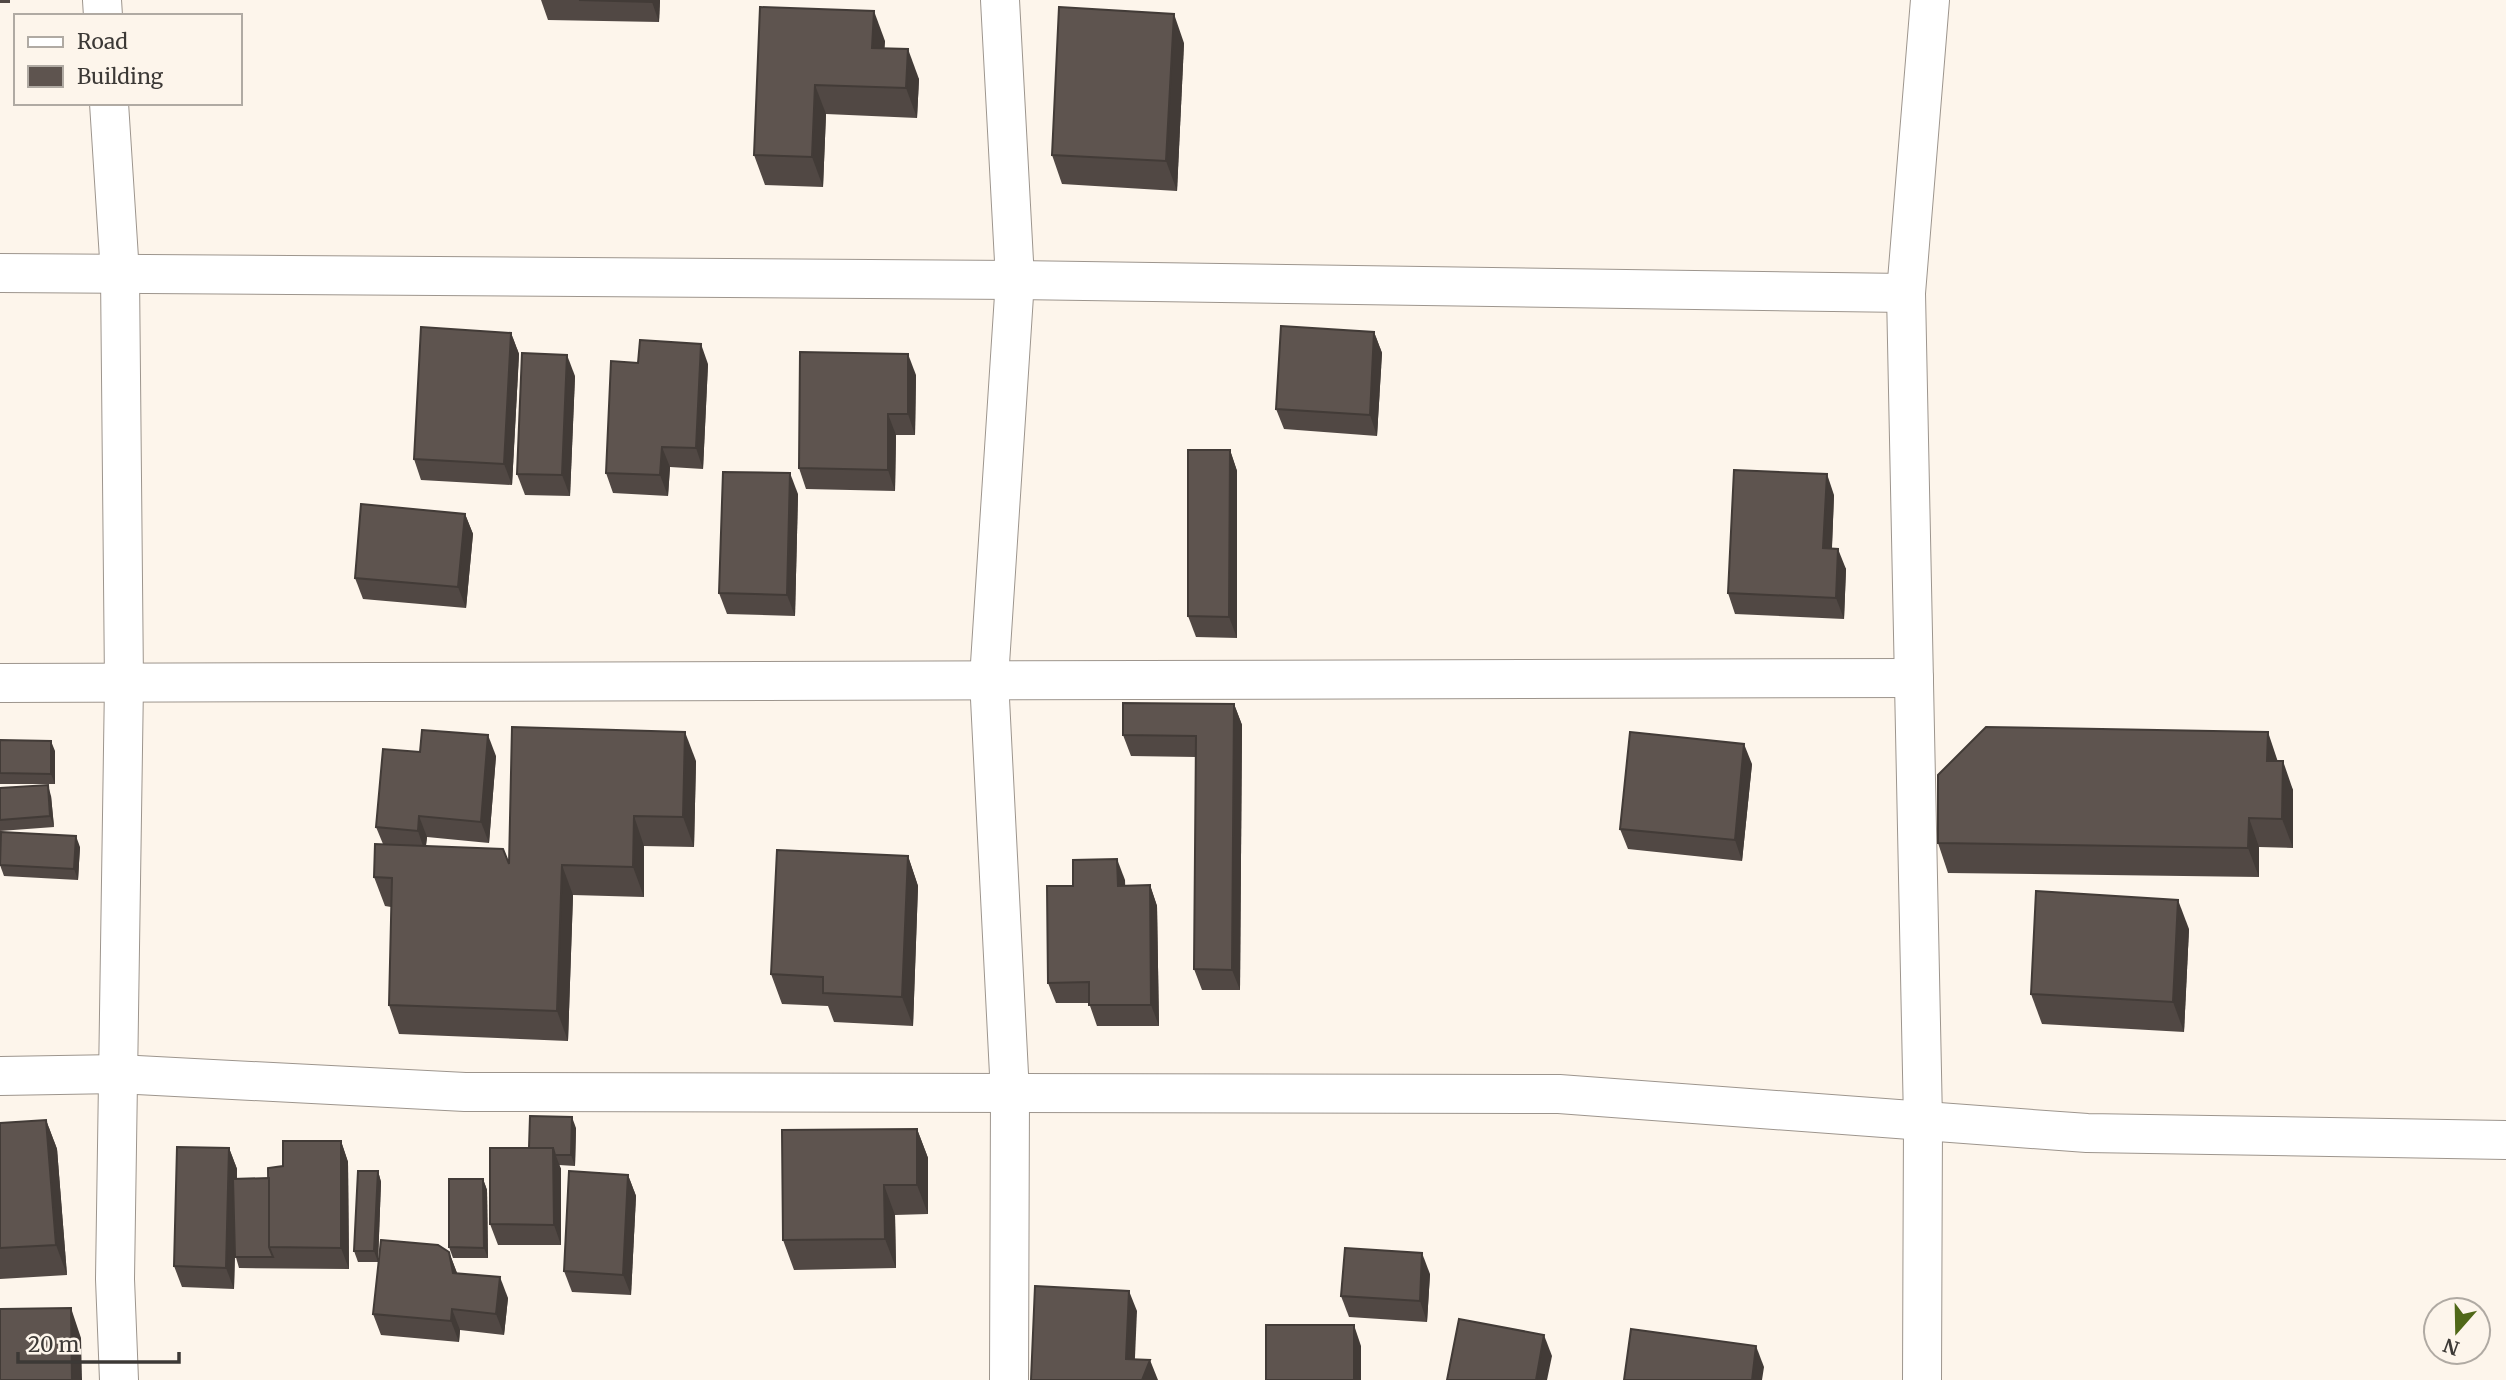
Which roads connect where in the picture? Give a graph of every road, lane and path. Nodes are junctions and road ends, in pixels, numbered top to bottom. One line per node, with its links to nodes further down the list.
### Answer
1 (1000, 0): 6 (street)
2 (1930, 0): 7 (street)
3 (109, 105): 5 (street)
4 (0, 273): 5 (street)
5 (120, 274): 6 (street); 11 (street)
6 (1015, 280): 7 (street); 9 (street)
7 (1906, 293): 8 (street)
8 (1914, 678): 9 (street); 15 (street)
9 (989, 679): 11 (street); 14 (street)
10 (0, 683): 11 (street)
11 (124, 683): 12 (street)
12 (118, 1074): 13 (street); 14 (street); 17 (street)
13 (0, 1076)
14 (1010, 1094): 15 (street); 18 (street)
15 (1923, 1121): 16 (street); 19 (street)
16 (2506, 1140)
17 (119, 1380)
18 (1009, 1380)
19 (1922, 1380)

